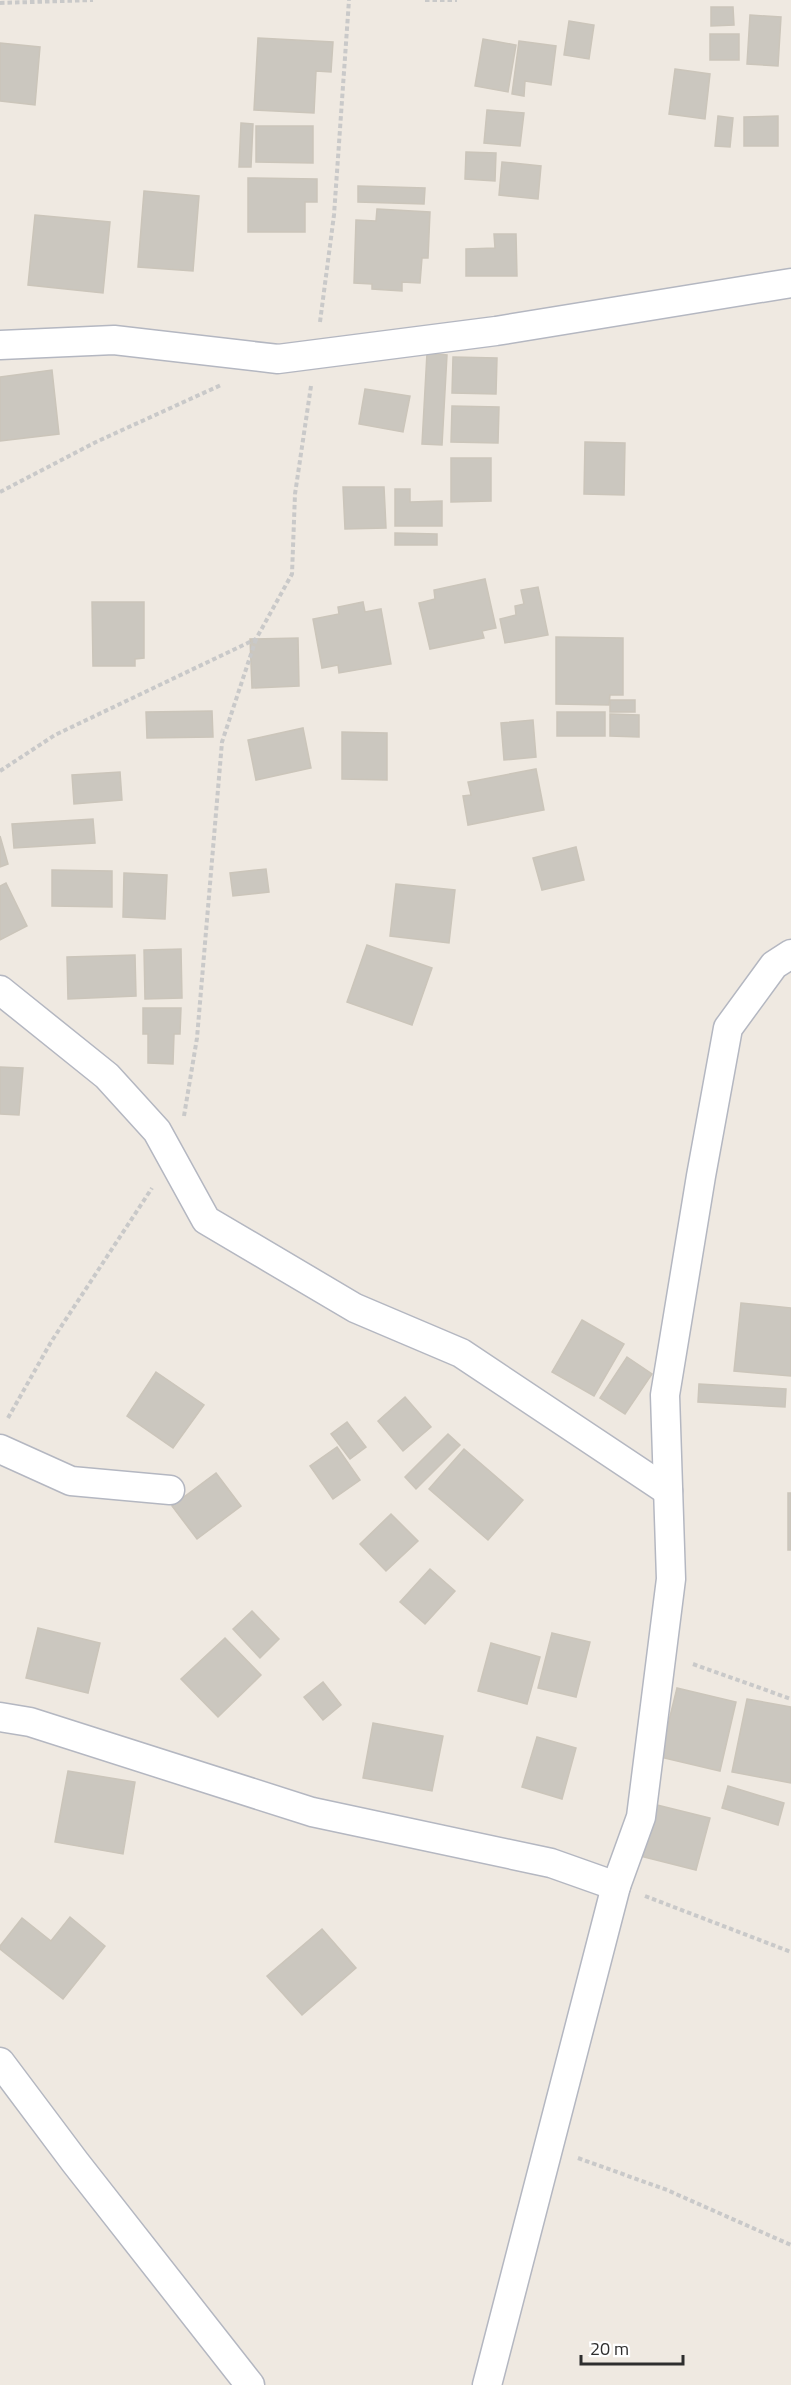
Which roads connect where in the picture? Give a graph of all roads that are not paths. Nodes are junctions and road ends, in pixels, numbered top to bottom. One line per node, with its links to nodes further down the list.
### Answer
1 (791, 283): 2 (street)
2 (0, 345)
3 (791, 954): 7 (street)
4 (0, 990): 7 (street)
5 (0, 1449): 6 (street)
6 (170, 1490)
7 (668, 1491): 9 (street)
8 (0, 1717): 9 (street)
9 (616, 1886): 12 (street)
10 (0, 2062): 11 (street)
11 (250, 2385)
12 (487, 2385)

